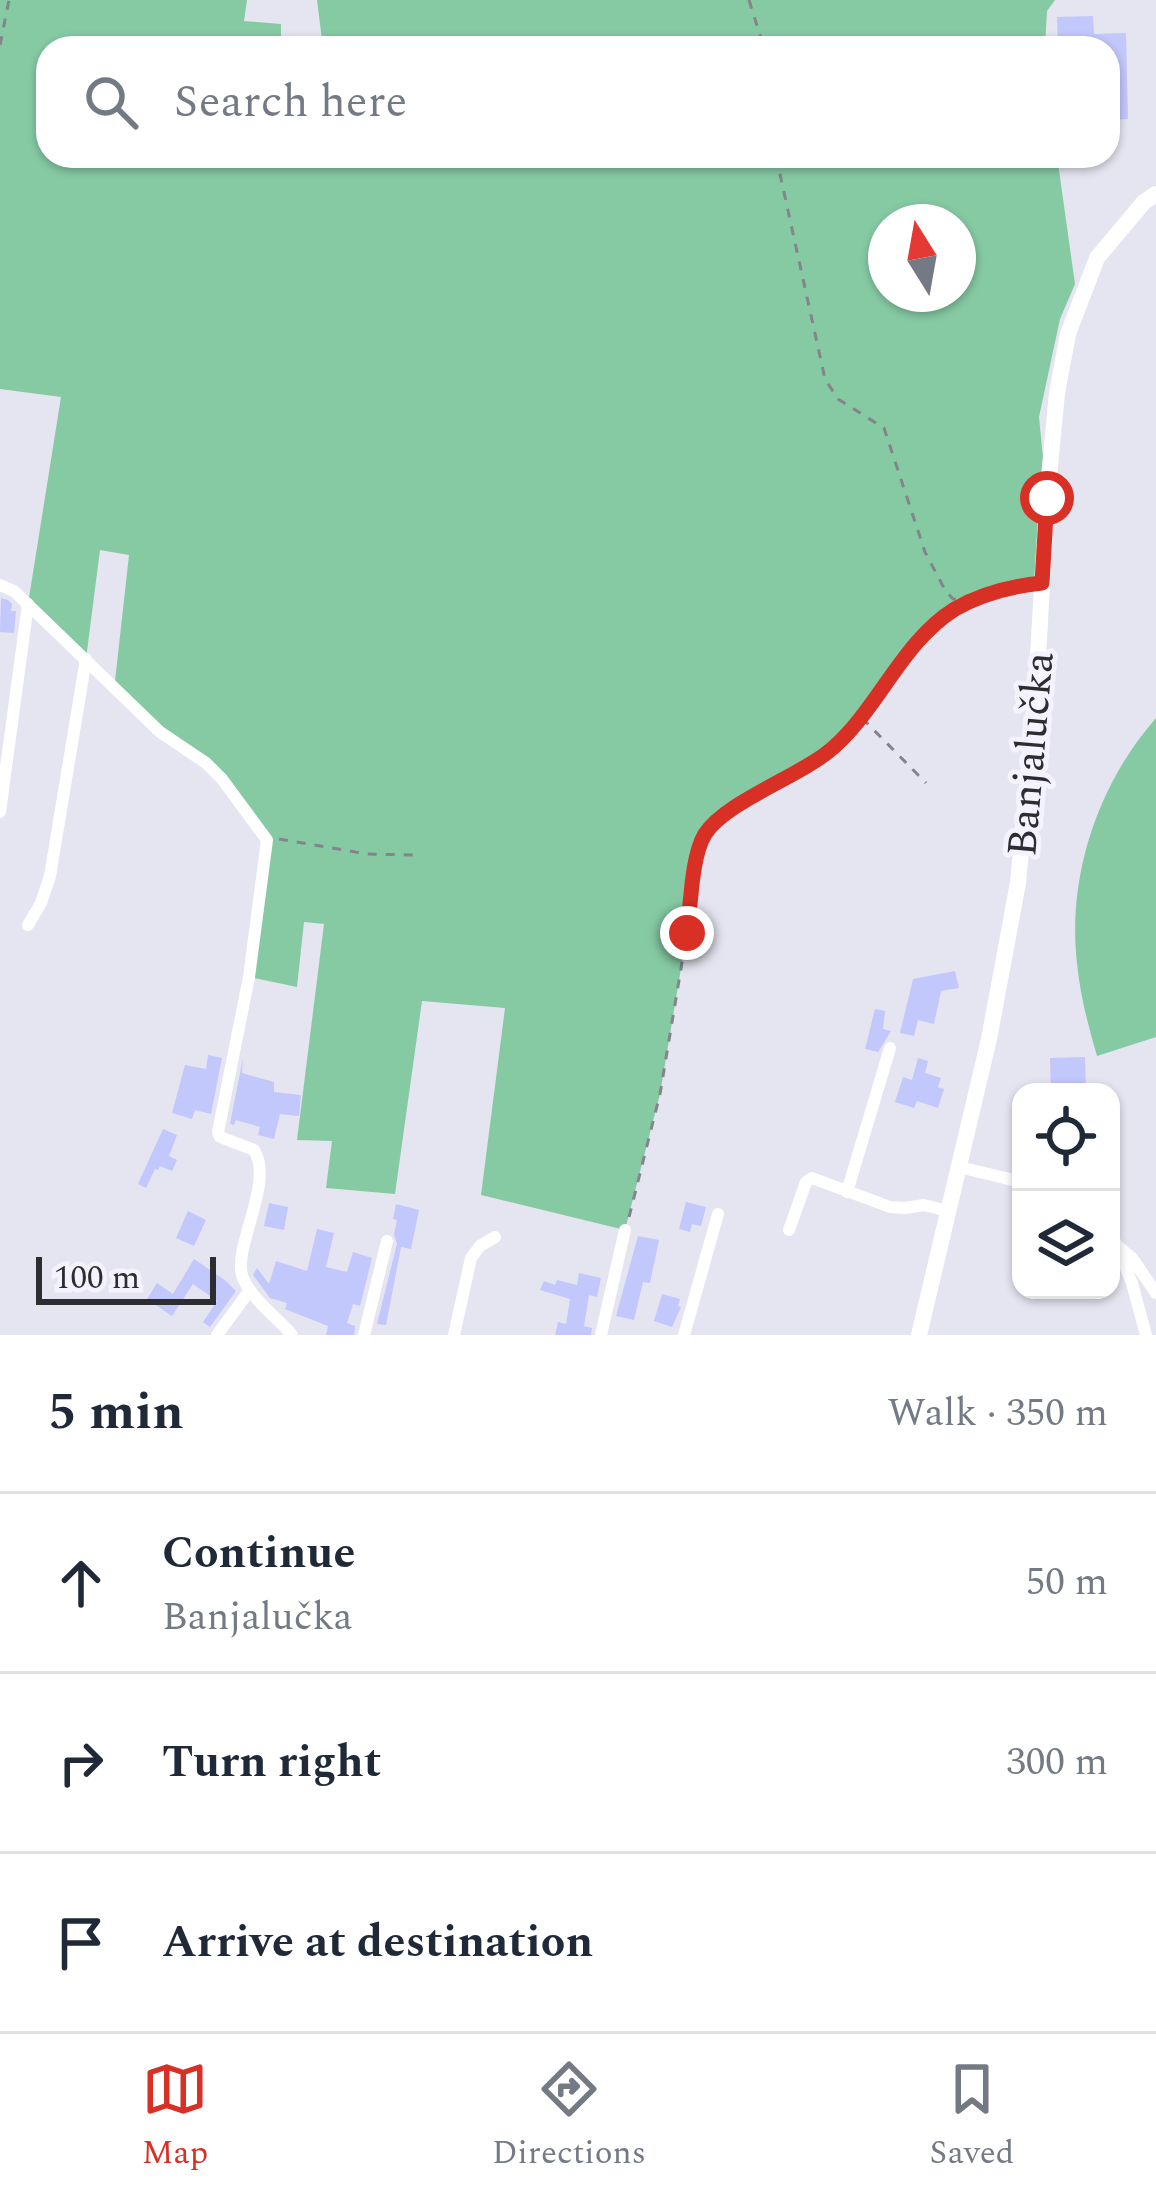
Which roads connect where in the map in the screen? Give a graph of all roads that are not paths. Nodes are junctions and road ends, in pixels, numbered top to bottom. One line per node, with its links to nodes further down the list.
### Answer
1 (1156, 194): 8 (main road, Banjalučka)
2 (0, 585): 3 (street)
3 (28, 604): 4 (street); 5 (street)
4 (86, 659): 6 (street); 19 (street)
5 (0, 812)
6 (28, 925)
7 (890, 1048): 10 (street)
8 (958, 1167): 9 (street); 11 (main road, Banjalučka)
9 (1012, 1179)
10 (847, 1192): 11 (street); 14 (street)
11 (948, 1210): 27 (main road, Banjalučka)
12 (718, 1214): 26 (street)
13 (625, 1230): 25 (street)
14 (789, 1230)
15 (495, 1237): 24 (street)
16 (386, 1241): 23 (street)
17 (1120, 1248): 20 (street)
18 (1120, 1250): 28 (street)
19 (250, 1290): 21 (street); 22 (street)
20 (1156, 1293)
21 (217, 1335)
22 (292, 1335)
23 (364, 1335)
24 (454, 1335)
25 (601, 1335)
26 (684, 1335)
27 (919, 1335)
28 (1146, 1335)

